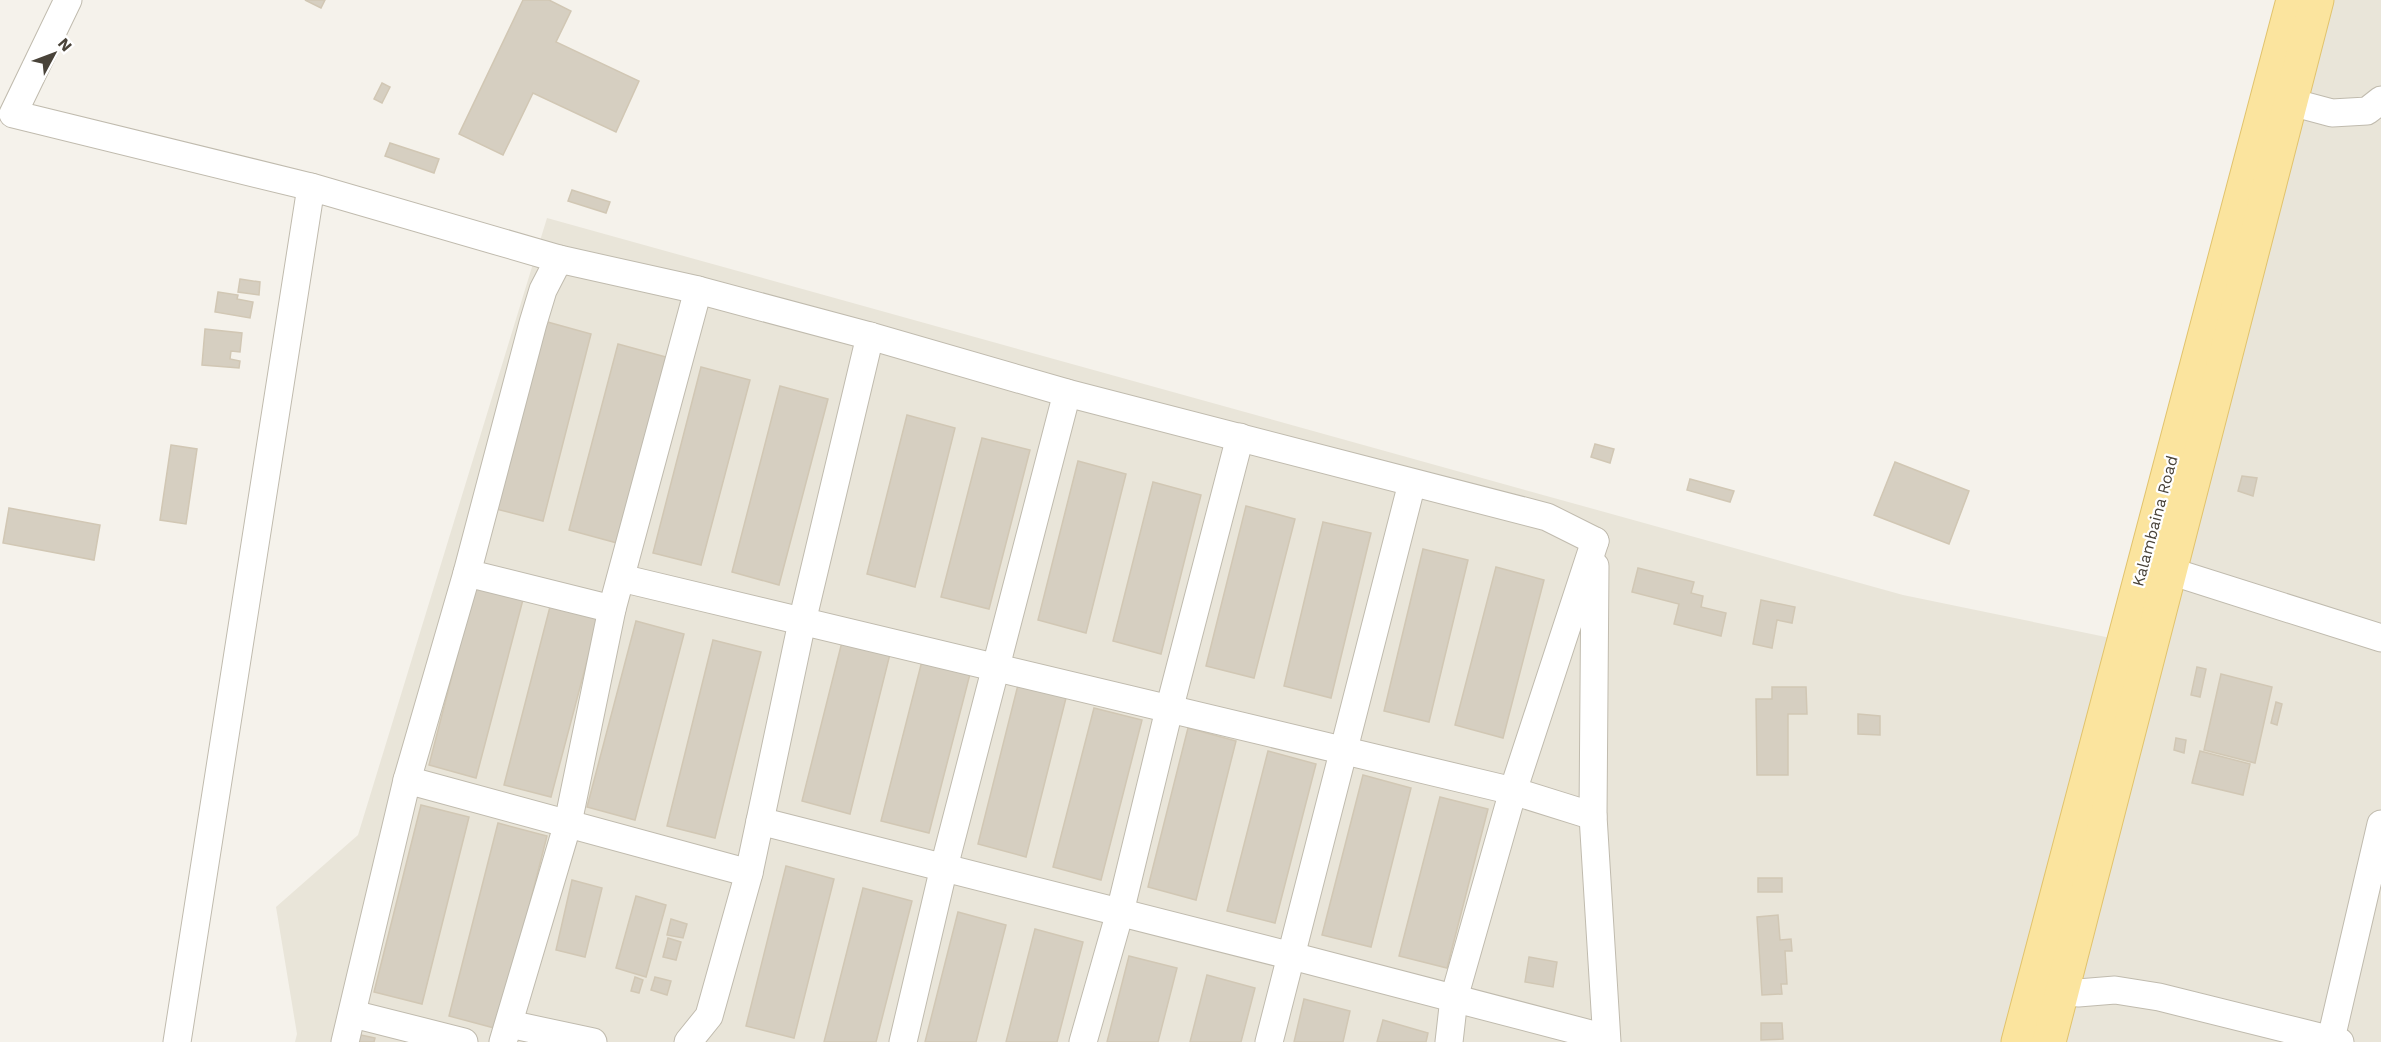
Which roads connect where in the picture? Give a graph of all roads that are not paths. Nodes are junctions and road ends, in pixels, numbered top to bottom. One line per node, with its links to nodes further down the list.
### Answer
1 (68, 0): 6 (street)
2 (2293, 0): 50 (main road, Kalambaina Road)
3 (2317, 0): 5 (main road)
4 (2381, 100): 5 (street)
5 (2291, 102): 14 (main road)
6 (311, 187): 7 (street); 40 (street)
7 (559, 258): 8 (street); 15 (street)
8 (698, 290): 9 (street); 16 (street)
9 (870, 336): 10 (street); 18 (street)
10 (1066, 393): 11 (street); 20 (street)
11 (1240, 437): 12 (street); 21 (street)
12 (1412, 483): 13 (street); 22 (street)
13 (1595, 541): 24 (street); 25 (street)
14 (2170, 571): 19 (street); 33 (main road)
15 (467, 573): 17 (street); 23 (street)
16 (621, 578): 17 (street); 18 (street)
17 (612, 609): 27 (street)
18 (802, 622): 20 (street); 26 (street)
19 (2381, 638)
20 (994, 669): 21 (street); 29 (street)
21 (1169, 710): 22 (street); 31 (street)
22 (1343, 752): 24 (street); 32 (street)
23 (407, 780): 27 (street); 35 (street)
24 (1513, 791): 25 (street); 34 (street)
25 (1593, 816): 38 (street)
26 (760, 821): 29 (street); 30 (street)
27 (568, 823): 30 (street); 37 (street)
28 (2381, 823): 39 (street)
29 (944, 867): 31 (street); 46 (street)
30 (749, 873): 36 (street)
31 (1120, 912): 32 (street); 47 (street)
32 (1292, 956): 34 (street); 48 (street)
33 (2064, 986): 39 (street); 51 (main road)
34 (1454, 998): 38 (street); 49 (street)
35 (353, 1014): 41 (street); 42 (street)
36 (709, 1016): 44 (street); 45 (street)
37 (506, 1033): 43 (street)
38 (1606, 1040)
39 (2336, 1041)
40 (177, 1042)
41 (345, 1042)
42 (464, 1042)
43 (593, 1042)
44 (688, 1042)
45 (715, 1042)
46 (903, 1042)
47 (1083, 1042)
48 (1269, 1042)
49 (1449, 1042)
50 (2018, 1042)
51 (2049, 1042)

